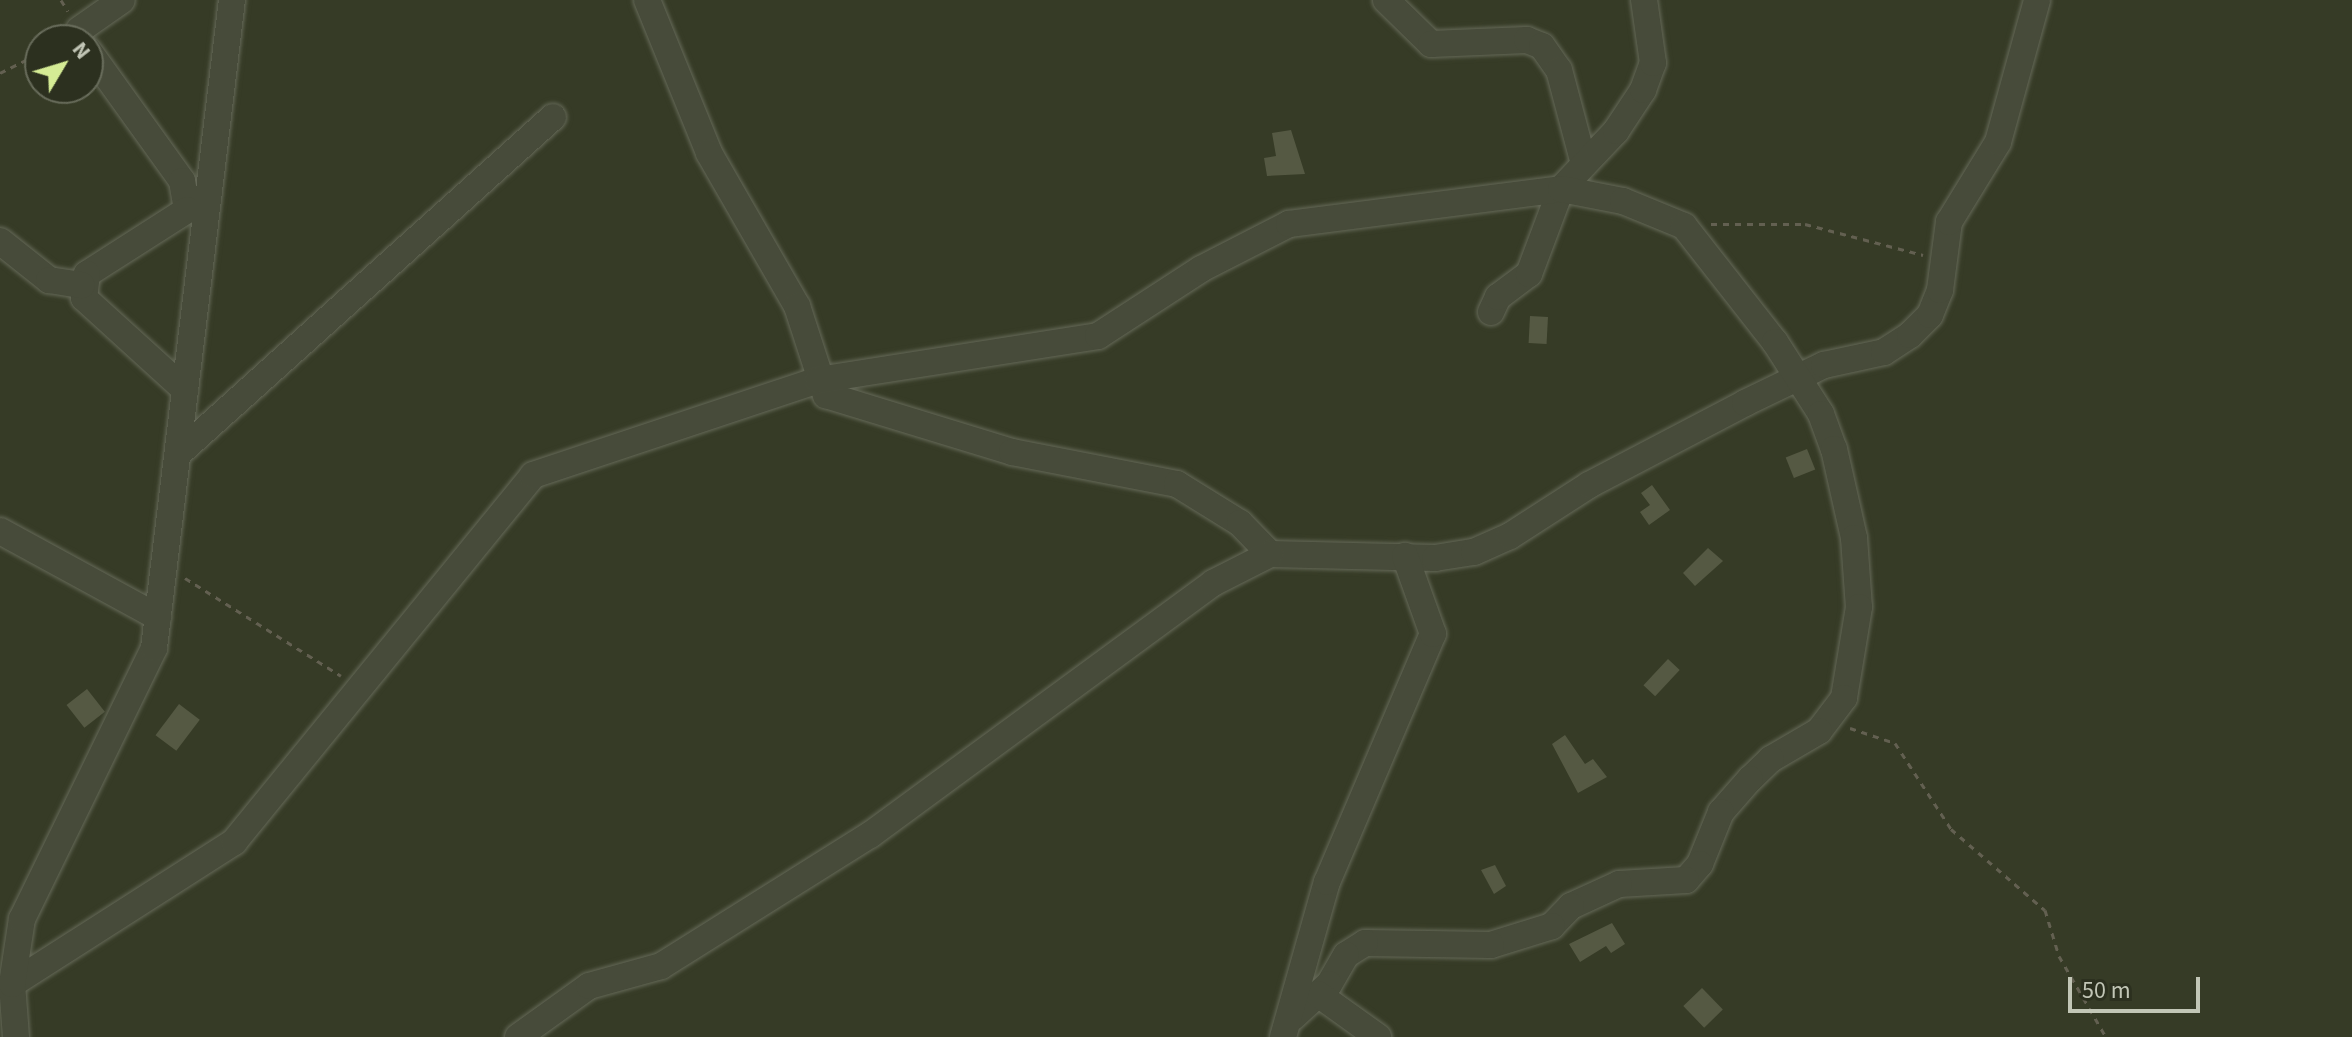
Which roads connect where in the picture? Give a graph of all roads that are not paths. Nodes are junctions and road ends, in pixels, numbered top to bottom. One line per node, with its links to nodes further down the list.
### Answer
1 (122, 0): 7 (street)
2 (232, 0): 17 (street)
3 (647, 0): 16 (street)
4 (1386, 0): 10 (street)
5 (1644, 0): 10 (street)
6 (2037, 0): 15 (street)
7 (96, 24)
8 (104, 69): 13 (street)
9 (553, 117): 18 (street)
10 (1584, 164): 11 (street)
11 (1561, 189): 14 (street); 15 (street); 16 (street)
12 (0, 241): 13 (street)
13 (82, 285): 17 (street)
14 (1491, 312)
15 (1796, 378): 21 (street); 24 (street)
16 (818, 380): 20 (street); 23 (street)
17 (185, 390): 18 (street)
18 (178, 454): 22 (street)
19 (0, 531): 22 (street)
20 (1270, 554): 21 (street); 27 (street)
21 (1405, 556): 25 (street)
22 (158, 617): 23 (street)
23 (12, 984): 26 (street)
24 (1318, 994): 25 (street); 28 (street)
25 (1288, 1027)
26 (16, 1037)
27 (518, 1037)
28 (1378, 1037)

